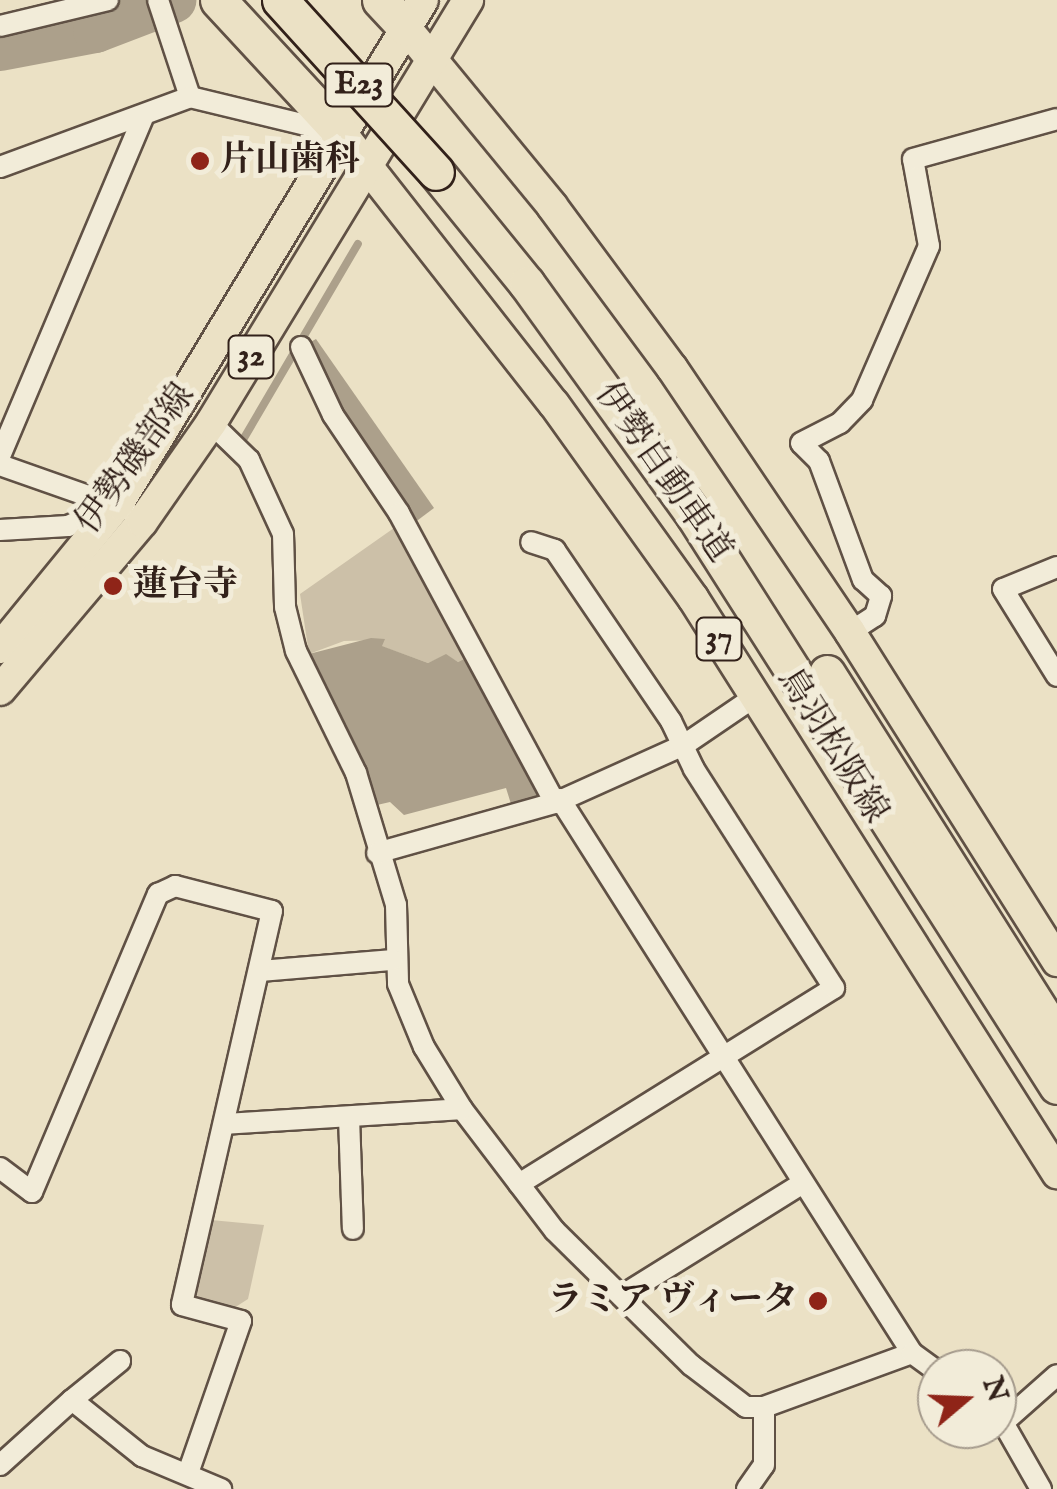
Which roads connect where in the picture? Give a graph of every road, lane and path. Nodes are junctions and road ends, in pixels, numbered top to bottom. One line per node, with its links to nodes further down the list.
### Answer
1 (108, 0): 9 (street)
2 (158, 0): 11 (street)
3 (218, 0): 14 (highway, E23)
4 (280, 0): 16 (highway, 伊勢自動車道 / E23, bridge)
5 (312, 0): 16 (highway, 伊勢自動車道 / E23)
6 (380, 0): 8 (highway, E23)
7 (468, 0): 10 (main road, 伊勢磯部線 / 32)
8 (414, 14): 10 (main road); 14 (main road, 伊勢磯部線 / 32)
9 (0, 26)
10 (433, 57): 15 (main road, 伊勢磯部線 / 32); 26 (main road)
11 (190, 97): 12 (street); 14 (street)
12 (144, 115): 17 (street); 20 (street)
13 (1057, 119): 26 (street)
14 (342, 134): 15 (main road, 鳥羽松阪線 / 37); 22 (main road, 伊勢磯部線 / 32)
15 (368, 164): 19 (main road, 伊勢磯部線 / 32); 30 (main road, 鳥羽松阪線 / 37)
16 (445, 165): 37 (highway, 伊勢自動車道 / E23); 39 (highway, 伊勢自動車道 / E23)
17 (0, 167)
18 (301, 347): 32 (street)
19 (212, 423): 22 (main road, 伊勢磯部線 / 32); 33 (street)
20 (0, 456)
21 (0, 465): 22 (street)
22 (130, 513): 23 (street); 27 (main road, 伊勢磯部線 / 32); 29 (main road, 伊勢磯部線 / 32)
23 (0, 530)
24 (531, 542): 31 (street)
25 (1057, 567): 28 (street)
26 (850, 632): 35 (main road)
27 (0, 648)
28 (1057, 676)
29 (0, 690)
30 (756, 696): 31 (street); 44 (main road, 鳥羽松阪線 / 37)
31 (684, 745): 32 (street); 38 (street)
32 (557, 801): 33 (street); 38 (street)
33 (376, 853): 34 (street)
34 (393, 960): 36 (street); 40 (street)
35 (1057, 960)
36 (261, 971): 42 (street); 43 (street)
37 (1057, 1038)
38 (726, 1058): 45 (street); 46 (street)
39 (1057, 1086)
40 (462, 1110): 41 (street); 45 (street)
41 (349, 1117): 42 (street); 47 (street)
42 (224, 1124): 58 (street)
43 (0, 1168)
44 (1057, 1173)
45 (519, 1184): 48 (street)
46 (802, 1184): 48 (street); 49 (street)
47 (353, 1229)
48 (623, 1295): 55 (street)
49 (912, 1353): 50 (street); 55 (street)
50 (917, 1357)
51 (120, 1361): 53 (street)
52 (1057, 1374): 54 (street)
53 (72, 1400): 57 (street); 58 (street)
54 (1017, 1405)
55 (764, 1407): 60 (street)
56 (1017, 1446): 61 (street)
57 (0, 1465)
58 (188, 1474): 59 (street)
59 (221, 1489)
60 (747, 1489)
61 (1041, 1489)

